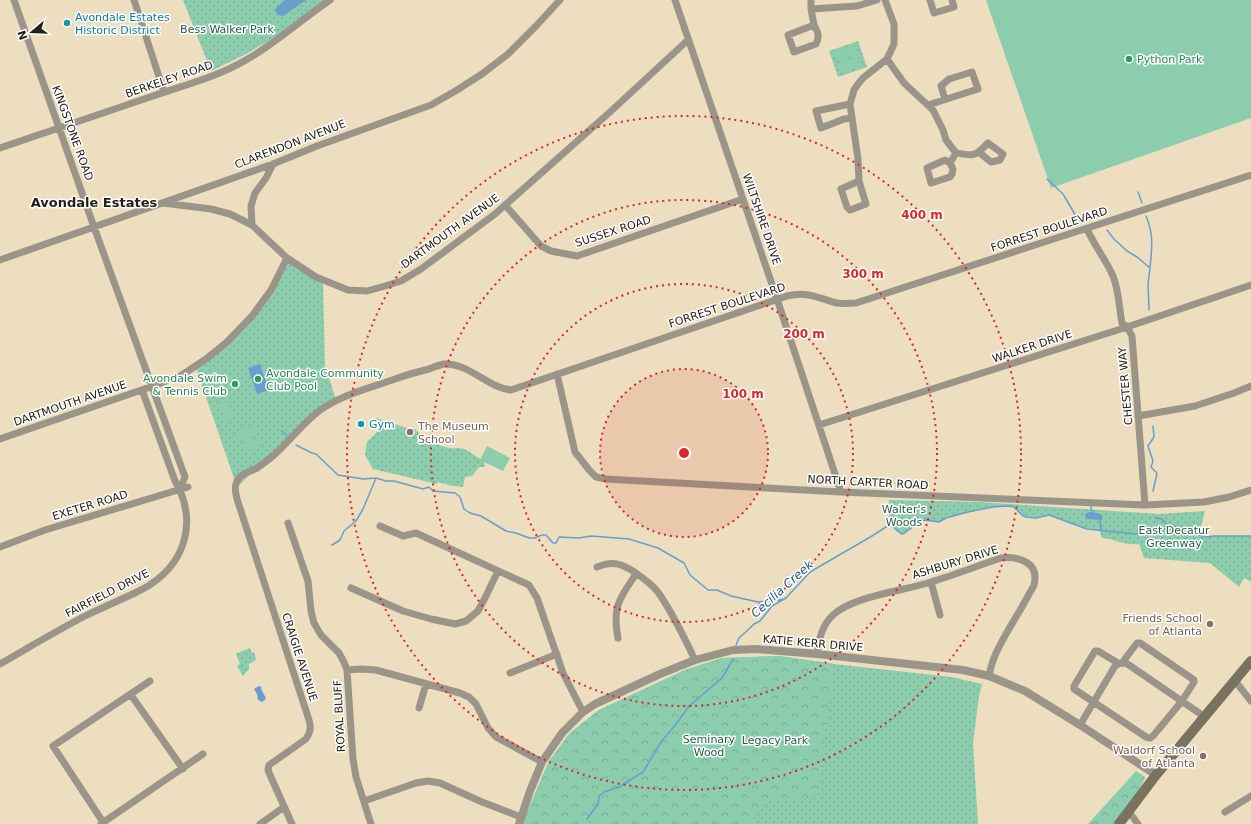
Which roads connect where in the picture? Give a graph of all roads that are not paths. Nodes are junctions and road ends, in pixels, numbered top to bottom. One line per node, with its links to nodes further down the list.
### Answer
1 (14, 0): 20 (street, KINGSTONE ROAD)
2 (134, 0): 15 (street)
3 (330, 0): 15 (street, BERKELEY ROAD)
4 (560, 0): 25 (street, CLARENDON AVENUE)
5 (675, 0): 13 (street, WILTSHIRE DRIVE)
6 (811, 0): 11 (street)
7 (877, 0): 11 (street)
8 (885, 0): 14 (street)
9 (930, 0): 10 (street)
10 (952, 0)
11 (811, 9): 12 (street)
12 (814, 26): 12 (street)
13 (688, 40): 29 (street, WILTSHIRE DRIVE); 31 (street, DARTMOUTH AVENUE)
14 (887, 59): 17 (street); 18 (street)
15 (164, 92): 20 (street, BERKELEY ROAD)
16 (945, 100): 16 (street); 18 (street)
17 (850, 104): 19 (street); 19 (street)
18 (928, 105): 22 (street)
19 (852, 118): 27 (street)
20 (59, 128): 21 (street, BERKELEY ROAD); 34 (street, KINGSTONE ROAD)
21 (0, 148)
22 (956, 153): 23 (street); 24 (street)
23 (980, 153)
24 (950, 163)
25 (273, 164): 28 (street, CLARENDON AVENUE); 33 (street)
26 (1251, 175): 35 (street, FORREST BOULEVARD)
27 (858, 181)
28 (188, 193): 30 (street, CLARENDON AVENUE); 32 (street)
29 (743, 199): 31 (street, SUSSEX ROAD); 39 (street, WILTSHIRE DRIVE)
30 (161, 203): 32 (street); 34 (street, CLARENDON AVENUE)
31 (505, 205): 36 (street, DARTMOUTH AVENUE)
32 (192, 207): 33 (street)
33 (252, 225): 36 (street)
34 (94, 227): 37 (street, CLARENDON AVENUE); 42 (street, KINGSTONE ROAD)
35 (1087, 229): 39 (street, FORREST BOULEVARD); 40 (street, CHESTER WAY)
36 (287, 258): 42 (street, DARTMOUTH AVENUE)
37 (0, 260)
38 (1251, 286): 40 (street, WALKER DRIVE)
39 (778, 299): 41 (street, FORREST BOULEVARD); 46 (street, WILTSHIRE DRIVE)
40 (1127, 327): 45 (street, CHESTER WAY); 46 (street, WALKER DRIVE)
41 (557, 374): 48 (street, FORREST BOULEVARD); 52 (street, NORTH CARTER ROAD)
42 (152, 386): 44 (street, DARTMOUTH AVENUE); 50 (street, KINGSTONE ROAD)
43 (1251, 386): 45 (street)
44 (142, 390): 47 (street, DARTMOUTH AVENUE); 50 (street, FAIRFIELD DRIVE)
45 (1138, 416): 53 (street, CHESTER WAY)
46 (819, 425): 52 (street, WILTSHIRE DRIVE)
47 (0, 439)
48 (238, 478): 90 (street, CRAIGIE AVENUE)
49 (188, 487): 50 (street, EXETER ROAD)
50 (180, 489): 56 (street, EXETER ROAD); 69 (street, FAIRFIELD DRIVE)
51 (1251, 490): 53 (street, NORTH CARTER ROAD)
52 (841, 492): 53 (street, NORTH CARTER ROAD)
53 (1145, 505)
54 (288, 523): 70 (street, ROYAL BLUFF)
55 (380, 526): 58 (street)
56 (0, 547)
57 (597, 567): 59 (street)
58 (498, 571): 61 (street); 64 (street)
59 (636, 574): 63 (street); 66 (street)
60 (931, 582): 62 (street); 65 (street, ASHBURY DRIVE); 72 (street, ASHBURY DRIVE)
61 (351, 588)
62 (940, 615)
63 (618, 638)
64 (557, 654): 71 (street); 81 (street)
65 (817, 654): 66 (street, KATIE KERR DRIVE); 72 (street, KATIE KERR DRIVE)
66 (695, 660): 81 (street, KATIE KERR DRIVE)
67 (1251, 661): 74 (main road)
68 (1120, 663): 77 (street); 77 (street); 79 (street); 79 (street)
69 (0, 664)
70 (347, 670): 75 (street); 89 (street, ROYAL BLUFF)
71 (510, 673)
72 (989, 676): 83 (street, KATIE KERR DRIVE)
73 (150, 681): 76 (street)
74 (1235, 681): 78 (street); 82 (main road)
75 (426, 684): 80 (street); 85 (street)
76 (131, 695): 86 (street); 94 (street)
77 (1182, 701): 79 (street); 82 (street)
78 (1251, 701)
79 (1093, 702): 83 (street)
80 (419, 708)
81 (583, 712): 85 (street, KATIE KERR DRIVE)
82 (1205, 717): 87 (main road)
83 (1080, 725): 87 (street, KATIE KERR DRIVE)
84 (204, 754): 86 (street)
85 (542, 762): 93 (street, KATIE KERR DRIVE)
86 (183, 769): 94 (street)
87 (1156, 775): 91 (main road)
88 (1251, 796): 92 (street)
89 (364, 801): 93 (street); 97 (street, ROYAL BLUFF)
90 (284, 808): 95 (street); 96 (street, CRAIGIE AVENUE)
91 (1129, 812): 98 (main road); 99 (street)
92 (1225, 812)
93 (520, 820)
94 (102, 823)
95 (260, 824)
96 (292, 824)
97 (372, 824)
98 (1119, 824)
99 (1138, 824)

